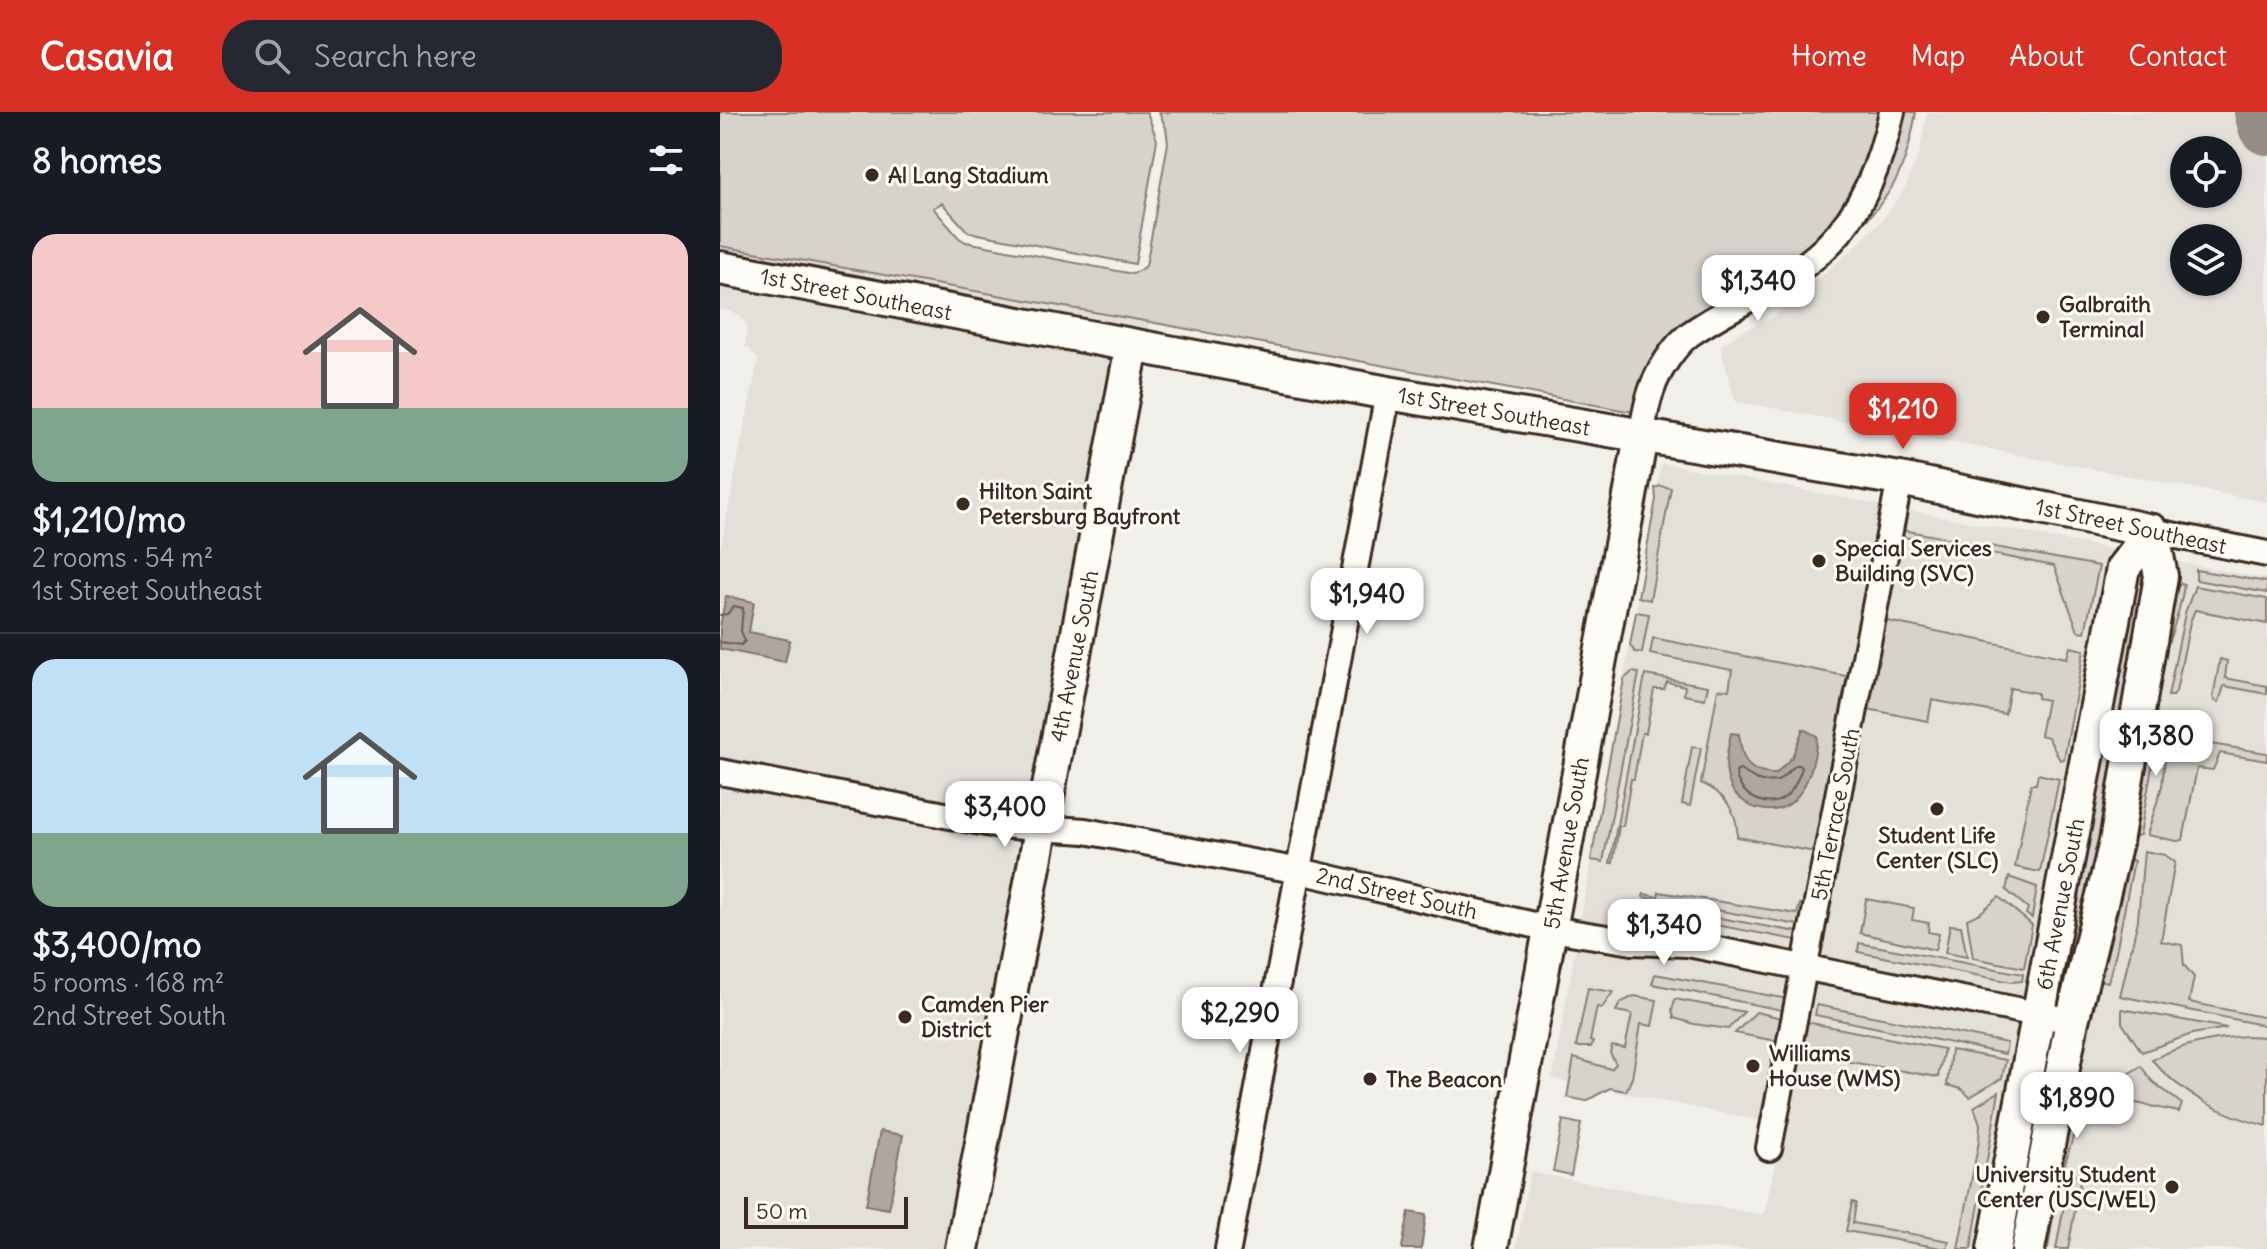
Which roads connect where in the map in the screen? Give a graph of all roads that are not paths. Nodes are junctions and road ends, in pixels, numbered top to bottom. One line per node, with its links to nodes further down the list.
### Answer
1 (1892, 112): 5 (street)
2 (720, 268): 3 (street, 1st Street Southeast)
3 (1132, 346): 4 (street, 1st Street Southeast); 10 (street, 4th Avenue South)
4 (1388, 393): 5 (street, 1st Street Southeast); 11 (street)
5 (1641, 437): 6 (street, 1st Street Southeast); 12 (street, 5th Avenue South)
6 (1900, 479): 7 (street, 1st Street Southeast); 13 (street, 5th Terrace South)
7 (2152, 531): 8 (street, 1st Street Southeast); 14 (street, 6th Avenue South); 15 (street, 6th Avenue South)
8 (2267, 554)
9 (720, 772): 10 (street, 2nd Street South)
10 (1042, 827): 11 (street, 2nd Street South); 17 (street, 4th Avenue South)
11 (1300, 871): 12 (street, 2nd Street South); 18 (street)
12 (1551, 929): 13 (street, 2nd Street South); 19 (street, 5th Avenue South)
13 (1805, 966): 14 (street, 2nd Street South); 16 (street, 5th Terrace South)
14 (2039, 1014): 15 (street, 2nd Street South); 20 (street, 6th Avenue South)
15 (2072, 1021): 21 (street, 6th Avenue South)
16 (1769, 1148)
17 (962, 1249)
18 (1228, 1249)
19 (1491, 1249)
20 (1994, 1249)
21 (2028, 1249)

